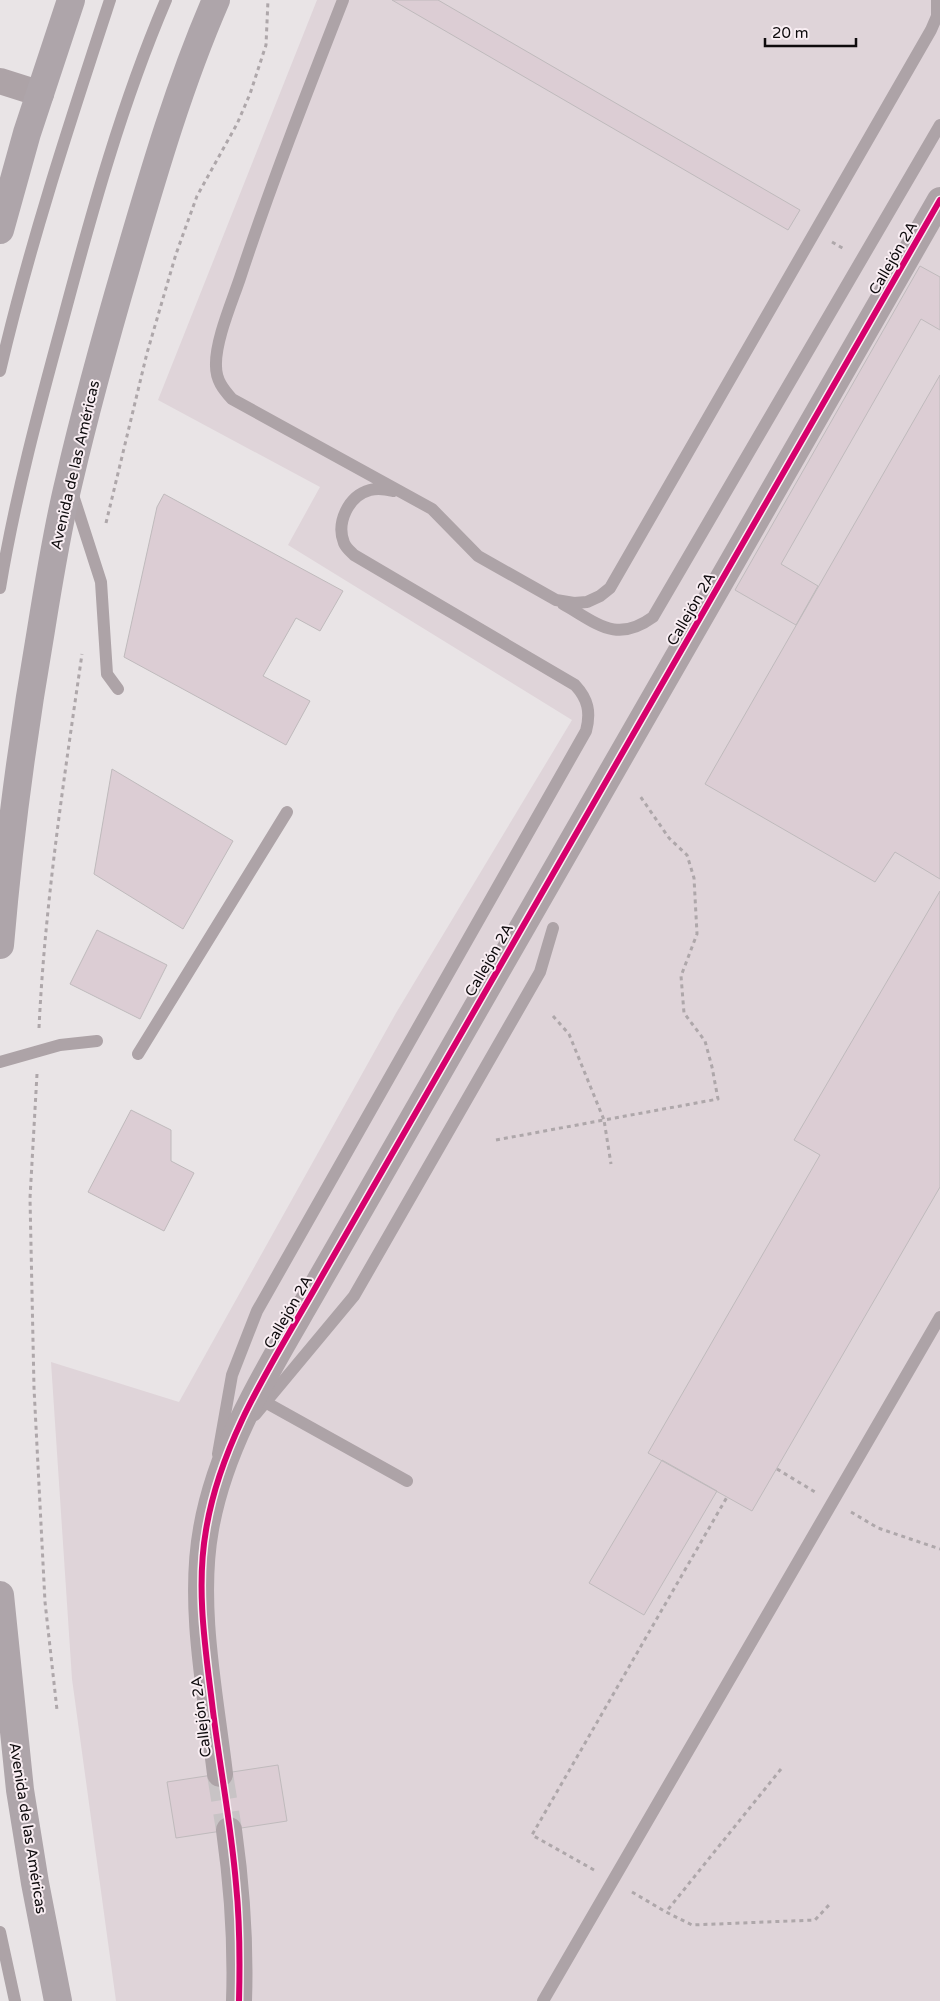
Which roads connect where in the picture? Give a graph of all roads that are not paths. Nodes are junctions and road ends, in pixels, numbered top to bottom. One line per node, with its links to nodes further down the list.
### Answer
1 (71, 0): 10 (main road)
2 (110, 0): 16 (lane)
3 (166, 0): 19 (lane)
4 (216, 0): 17 (main road, Avenida de las Américas)
5 (343, 0): 18 (lane)
6 (937, 0): 8 (lane)
7 (940, 33): 8 (lane)
8 (922, 47): 20 (lane)
9 (0, 81): 10 (street)
10 (41, 94): 12 (main road)
11 (940, 125): 20 (lane)
12 (27, 133): 13 (main road); 15 (main road)
13 (0, 164)
14 (940, 200): 30 (street, Callejón 2A)
15 (0, 230)
16 (0, 371)
17 (69, 482): 21 (lane); 24 (main road, Avenida de las Américas)
18 (400, 492): 20 (lane); 32 (lane)
19 (0, 588)
20 (556, 600)
21 (118, 689)
22 (287, 812): 26 (lane)
23 (553, 928): 29 (lane)
24 (0, 945)
25 (98, 1041): 27 (lane)
26 (138, 1054)
27 (0, 1062)
28 (940, 1318): 40 (lane)
29 (265, 1402): 30 (lane); 31 (lane)
30 (232, 1441): 32 (street, Callejón 2A)
31 (407, 1481)
32 (206, 1529): 34 (street, Callejón 2A)
33 (0, 1595): 38 (main road, Avenida de las Américas)
34 (220, 1774)
35 (229, 1830): 39 (street)
36 (0, 1932): 37 (lane)
37 (15, 2001)
38 (58, 2001)
39 (239, 2001)
40 (542, 2001)

